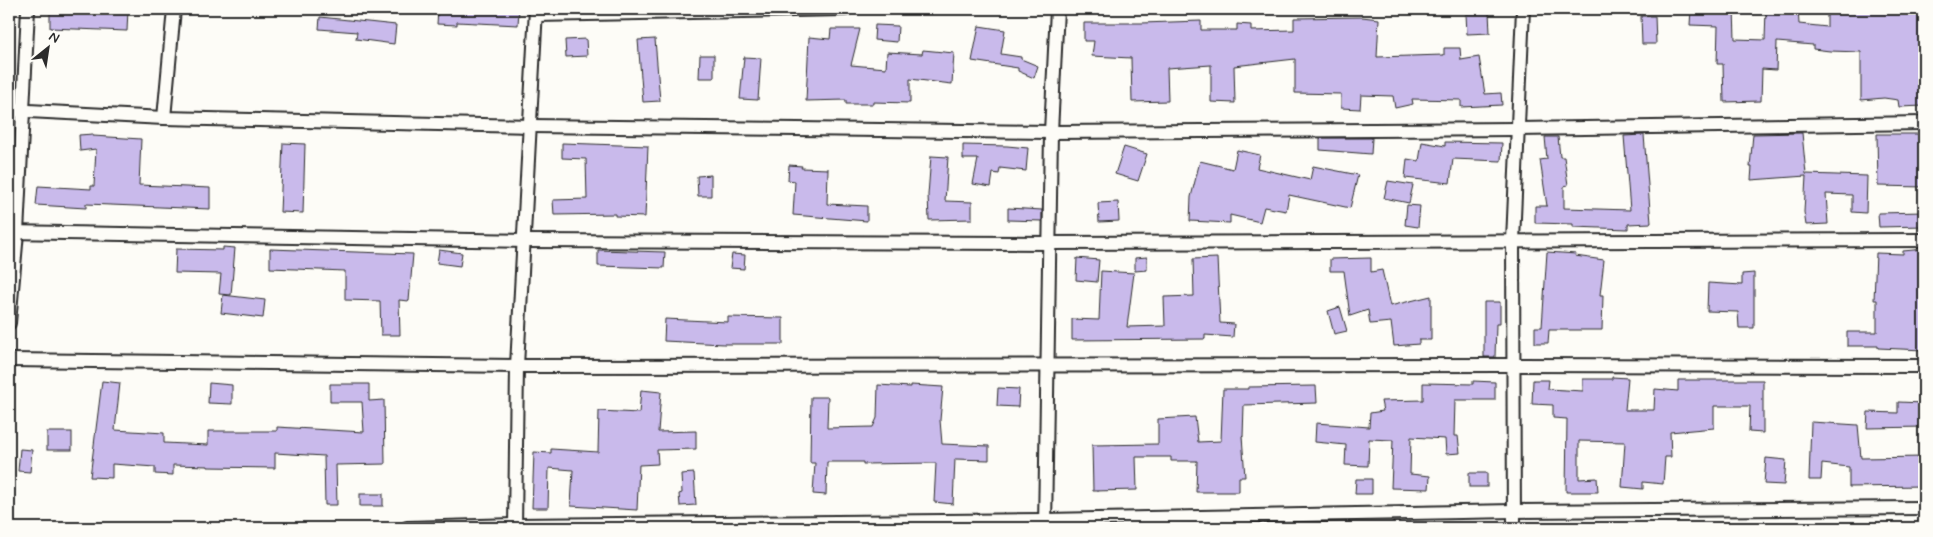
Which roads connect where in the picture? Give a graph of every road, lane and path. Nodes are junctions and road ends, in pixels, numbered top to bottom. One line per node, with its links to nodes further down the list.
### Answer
1 (28, 9): 8 (street)
2 (174, 9): 9 (street)
3 (846, 9): 6 (street)
4 (1057, 9): 13 (street)
5 (1523, 9): 12 (street)
6 (536, 12): 11 (street)
7 (9, 110): 8 (street)
8 (24, 110): 9 (street); 14 (street)
9 (164, 118): 11 (street)
10 (1924, 123): 12 (street)
11 (531, 126): 13 (street); 16 (street)
12 (1517, 129): 13 (street); 17 (street)
13 (1051, 132): 18 (street)
14 (13, 233): 16 (street); 19 (street)
15 (1924, 240): 17 (street)
16 (524, 241): 18 (street); 22 (street)
17 (1513, 241): 18 (street); 21 (street)
18 (1049, 243): 24 (street)
19 (9, 324)
20 (9, 360): 22 (street)
21 (1513, 365): 23 (street); 24 (street); 26 (street)
22 (516, 366): 24 (street); 28 (street)
23 (1924, 366)
24 (1047, 367): 27 (street)
25 (1924, 508): 26 (street)
26 (1514, 510): 27 (street); 30 (street)
27 (1046, 524): 28 (street)
28 (515, 527): 29 (street)
29 (407, 528)
30 (1514, 528)

